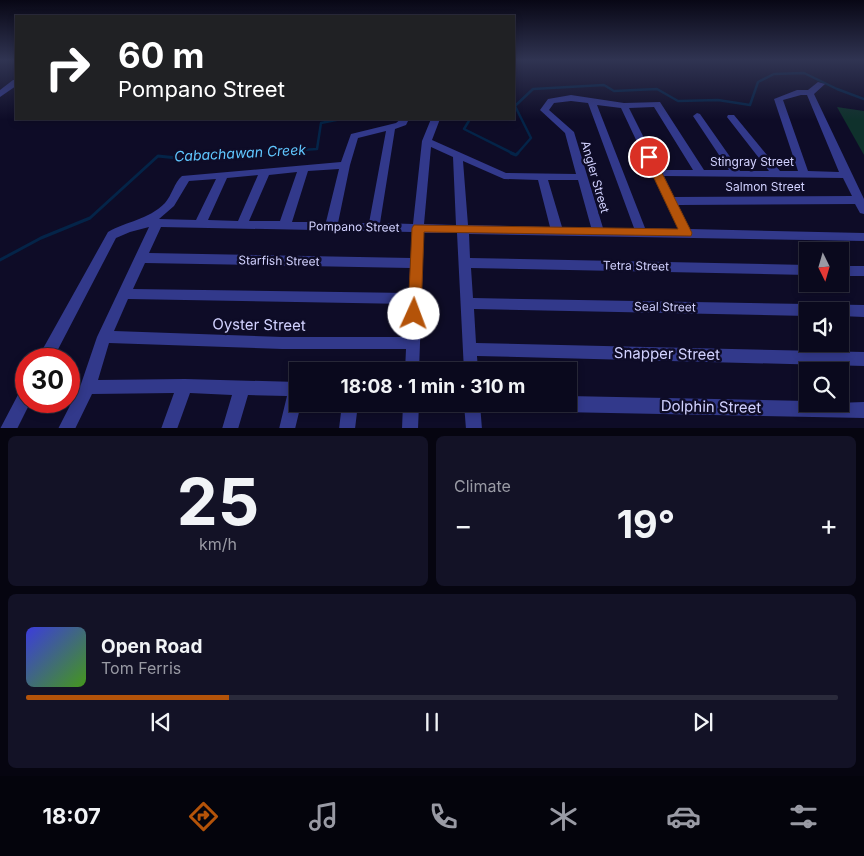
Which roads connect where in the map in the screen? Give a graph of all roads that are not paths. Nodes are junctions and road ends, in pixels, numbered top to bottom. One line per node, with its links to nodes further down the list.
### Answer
1 (15, 83): 4 (street)
2 (821, 84): 3 (street)
3 (810, 92): 22 (street); 23 (street)
4 (0, 94)
5 (592, 102): 6 (street); 25 (street, Angler Street); 38 (street)
6 (624, 106): 17 (street); 19 (street)
7 (697, 116): 20 (street)
8 (731, 117): 21 (street)
9 (404, 120): 11 (street)
10 (435, 120): 12 (street)
11 (391, 127): 14 (street); 33 (street)
12 (427, 141): 13 (street); 34 (street)
13 (458, 156): 24 (street); 35 (street)
14 (345, 165): 15 (street); 32 (street)
15 (304, 168): 16 (street); 31 (street)
16 (265, 171): 18 (street); 30 (street)
17 (658, 173): 19 (street, Stingray Street); 26 (street)
18 (224, 174): 28 (street); 29 (street)
19 (700, 174): 20 (street, Stingray Street)
20 (737, 174): 21 (street, Stingray Street)
21 (777, 174): 22 (street, Stingray Street)
22 (804, 175): 23 (street, Stingray Street)
23 (846, 175): 27 (street)
24 (542, 176): 25 (street); 36 (street)
25 (582, 177): 37 (street, Angler Street)
26 (670, 201): 27 (street, Salmon Street); 39 (street)
27 (862, 205)
28 (150, 223): 29 (street, Pompano Street); 41 (street); 53 (street)
29 (200, 224): 30 (street, Pompano Street)
30 (242, 225): 31 (street, Pompano Street)
31 (285, 225): 32 (street, Pompano Street)
32 (331, 226): 33 (street, Pompano Street)
33 (374, 227): 34 (street, Pompano Street)
34 (418, 228): 35 (street, Pompano Street); 43 (street)
35 (463, 229): 36 (street, Pompano Street); 42 (street)
36 (557, 231): 37 (street, Pompano Street)
37 (598, 232): 38 (street, Pompano Street)
38 (641, 232): 39 (street, Pompano Street)
39 (686, 233): 40 (street, Pompano Street)
40 (864, 237)
41 (141, 258): 43 (street, Starfish Street); 47 (street)
42 (464, 262): 44 (street, Tetra Street); 49 (street)
43 (416, 263): 48 (street)
44 (799, 270)
45 (849, 271): 46 (street)
46 (864, 271)
47 (124, 294): 48 (street); 51 (street)
48 (415, 300): 52 (street)
49 (467, 303): 50 (street, Seal Street); 54 (street)
50 (864, 311)
51 (104, 337): 52 (street, Oyster Street); 59 (street)
52 (413, 343): 56 (street)
53 (52, 348)
54 (469, 349): 55 (street, Snapper Street); 57 (street)
55 (864, 359)
56 (412, 362)
57 (470, 362)
58 (185, 386): 59 (street); 60 (street); 71 (street)
59 (88, 387): 70 (street)
60 (242, 388): 61 (street); 72 (street)
61 (289, 389)
62 (577, 404): 63 (street, Dolphin Street)
63 (864, 410)
64 (292, 412): 73 (street)
65 (349, 412): 74 (street)
66 (411, 412): 75 (street)
67 (473, 412): 76 (street)
68 (16, 413): 69 (street)
69 (8, 428)
70 (66, 428)
71 (169, 428)
72 (230, 428)
73 (288, 428)
74 (347, 428)
75 (410, 428)
76 (474, 428)

